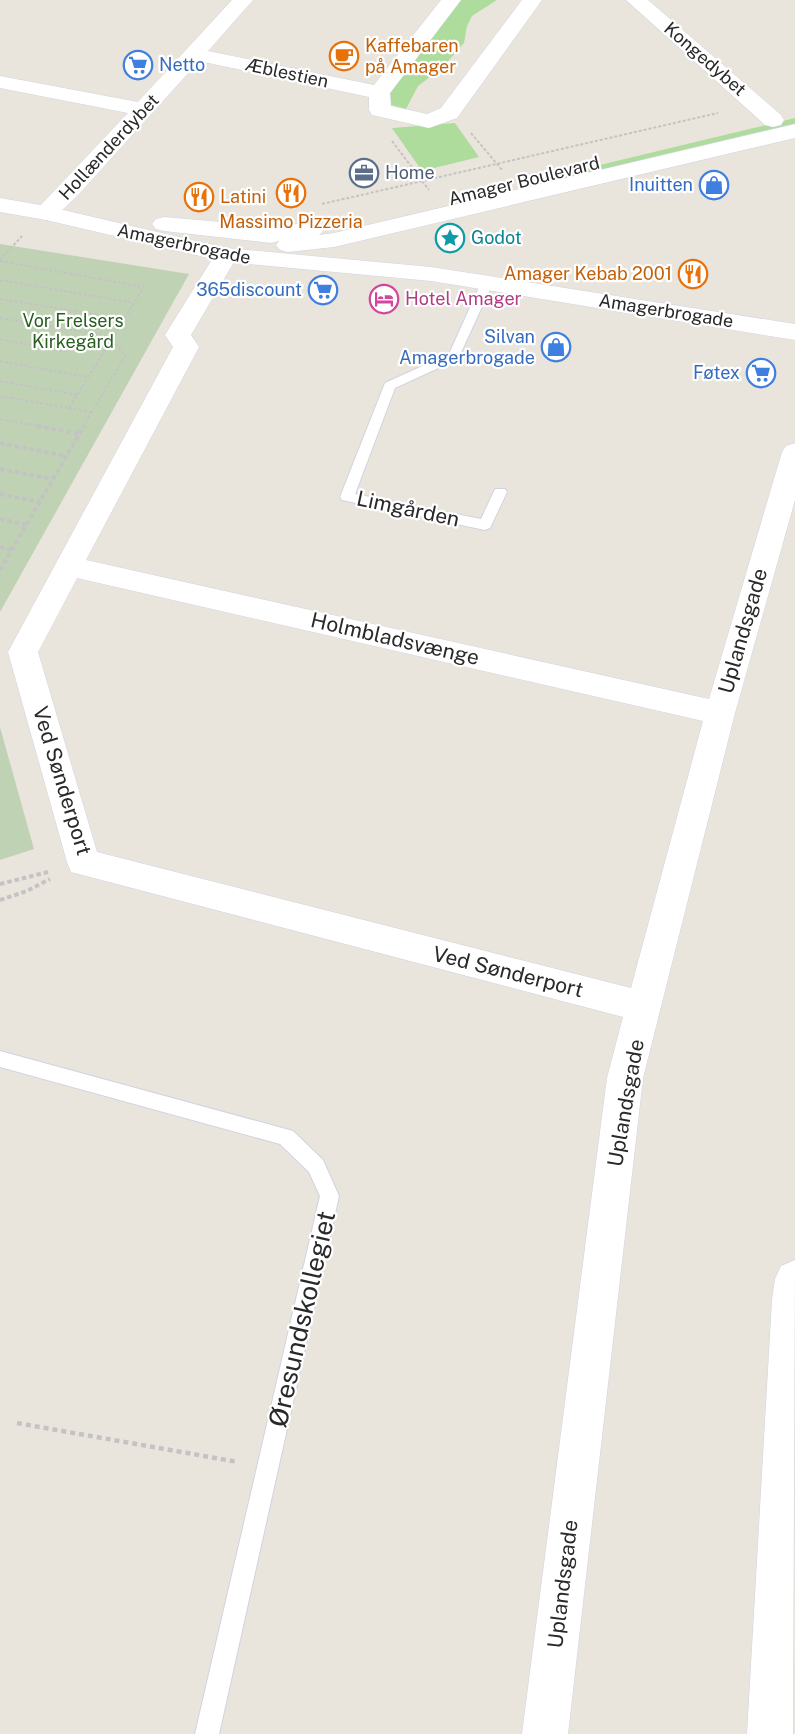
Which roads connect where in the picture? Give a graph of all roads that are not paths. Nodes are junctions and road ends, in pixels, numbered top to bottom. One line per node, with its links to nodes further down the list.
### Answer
1 (243, 0): 5 (street, Hollænderdybet)
2 (451, 0): 7 (street)
3 (532, 0): 7 (street, Æblestien)
4 (636, 0): 10 (street, Kongedybet)
5 (195, 54): 7 (street, Æblestien); 8 (street, Hollænderdybet)
6 (0, 82): 8 (street)
7 (380, 102)
8 (144, 110): 13 (street, Hollænderdybet)
9 (795, 114): 10 (street, Amager Boulevard)
10 (773, 120): 14 (street, Amager Boulevard)
11 (795, 131): 15 (street, Amager Boulevard)
12 (0, 205): 13 (street, Amagerbrogade)
13 (46, 213): 14 (street, Amagerbrogade); 15 (street); 16 (street, Amagerbrogade)
14 (250, 232): 15 (street, Amagerbrogade)
15 (309, 244): 17 (street, Amagerbrogade)
16 (226, 255): 17 (street, Amagerbrogade); 22 (street, Ved Sønderport)
17 (431, 274): 18 (street, Amagerbrogade)
18 (487, 283): 19 (street, Amagerbrogade); 21 (lane, Limgården)
19 (795, 332)
20 (795, 452): 23 (street, Uplandsgade)
21 (500, 492)
22 (69, 566): 23 (street, Holmbladsvænge); 24 (street, Ved Sønderport)
23 (720, 713): 24 (street, Uplandsgade)
24 (644, 1007): 28 (street, Uplandsgade)
25 (0, 1059): 27 (lane, Øresundskollegiet)
26 (795, 1279): 29 (street)
27 (207, 1734)
28 (545, 1734)
29 (770, 1734)

